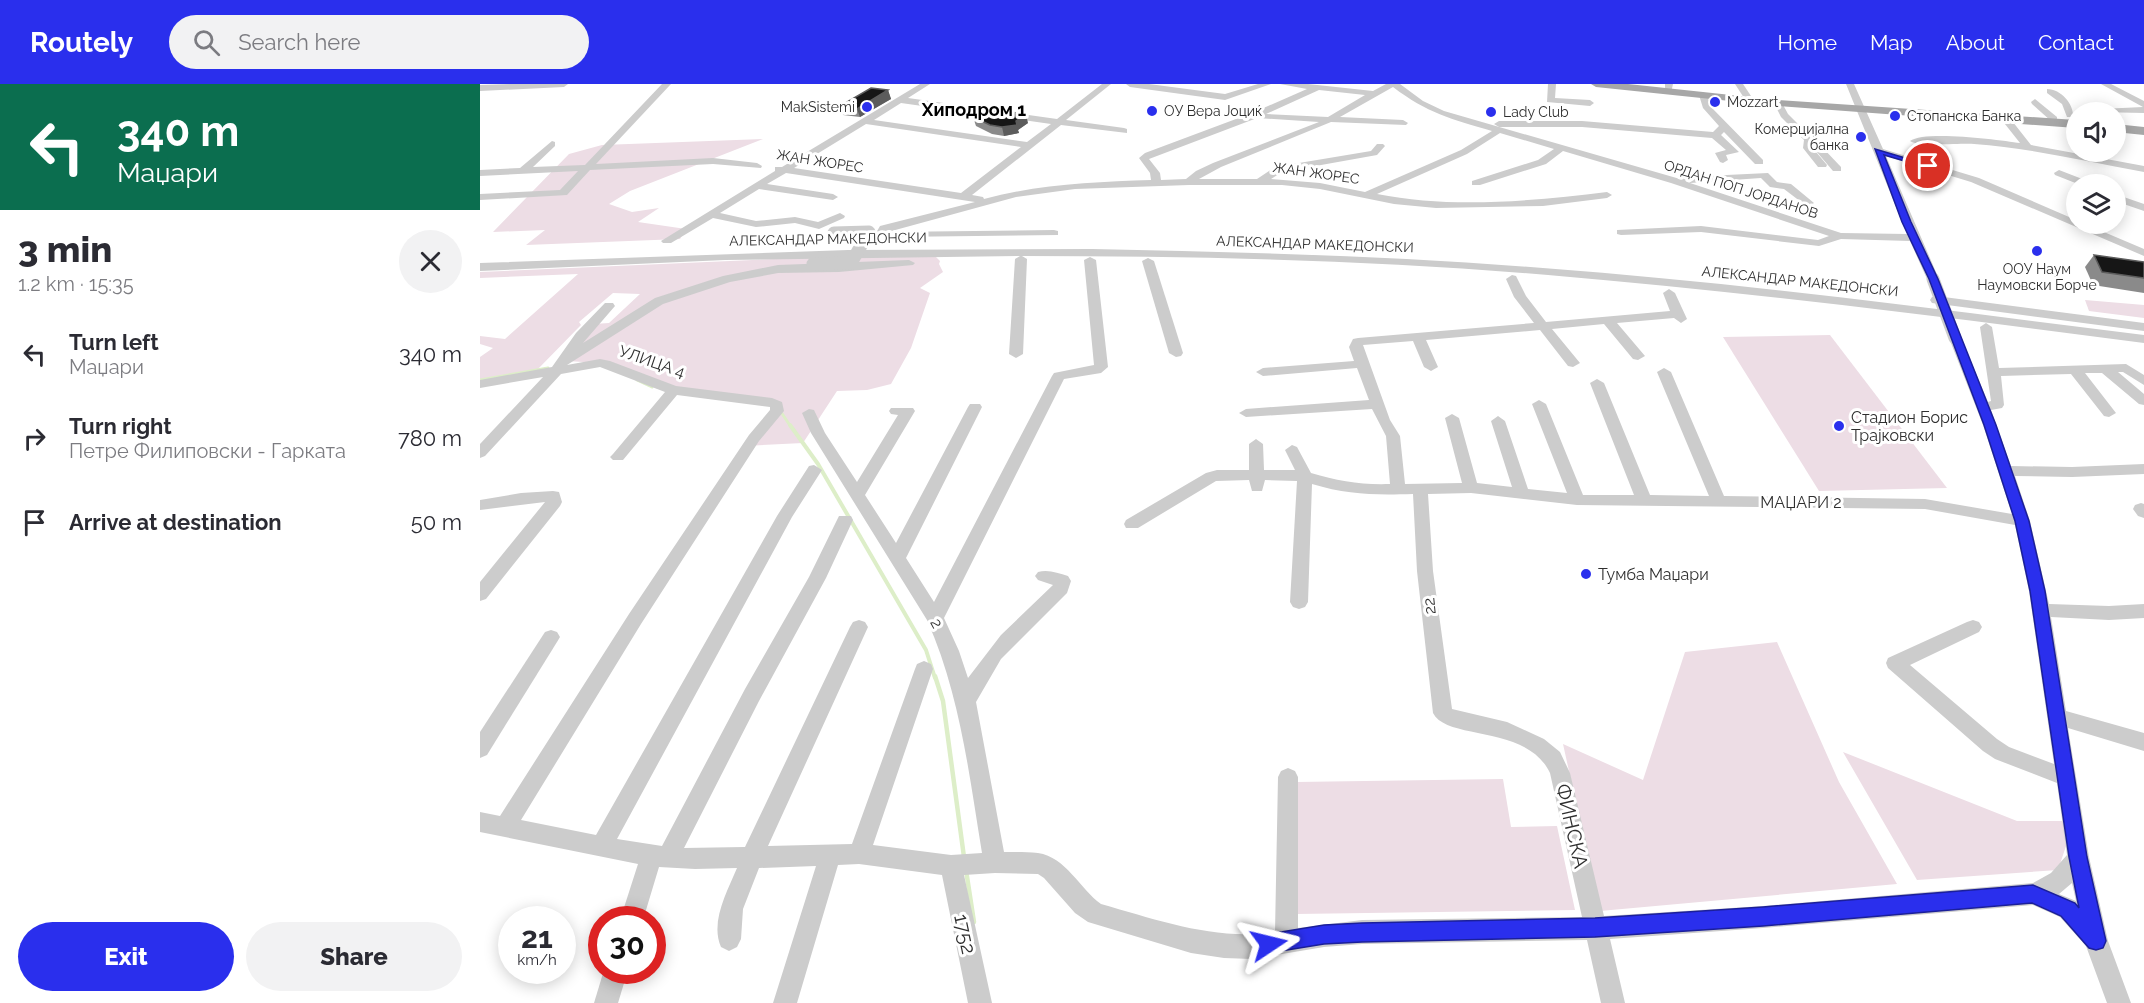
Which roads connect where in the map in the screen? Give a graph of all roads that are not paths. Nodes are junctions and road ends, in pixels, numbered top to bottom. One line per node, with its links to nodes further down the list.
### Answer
1 (564, 84): 14 (street)
2 (667, 84): 56 (street)
3 (926, 84): 21 (street)
4 (1107, 84): 35 (street)
5 (1130, 84): 6 (street)
6 (1267, 84)
7 (1284, 84): 15 (street)
8 (1393, 84): 18 (street); 38 (street, ОРДАН ПОП ЈОРДАНОВ)
9 (1552, 84): 23 (street)
10 (1596, 84): 16 (main road)
11 (1739, 84): 20 (street)
12 (1850, 84): 29 (street)
13 (2105, 84): 26 (street)
14 (480, 88)
15 (1317, 88): 18 (street); 30 (street)
16 (1669, 88): 19 (main road)
17 (2050, 91): 25 (street)
18 (1376, 94): 32 (street)
19 (1703, 95): 20 (main road); 39 (street)
20 (1749, 99): 24 (main road)
21 (900, 100): 35 (street); 36 (street)
22 (2035, 102): 34 (street)
23 (1590, 103)
24 (1778, 103): 29 (main road); 45 (street)
25 (2066, 103)
26 (2144, 105)
27 (2144, 110): 28 (street)
28 (2126, 111)
29 (1864, 113): 31 (main road); 52 (street)
30 (1255, 116): 32 (street); 67 (street)
31 (2006, 118): 34 (main road); 50 (street)
32 (1331, 119): 37 (street); 66 (street)
33 (2066, 119): 34 (main road)
34 (2050, 120)
35 (1059, 121): 42 (street); 48 (street)
36 (865, 122): 48 (street); 59 (street)
37 (1403, 123)
38 (1486, 126): 41 (street, ОРДАН ПОП ЈОРДАНОВ); 44 (street)
39 (1724, 128): 44 (street); 54 (street)
40 (2126, 129): 43 (main road)
41 (1499, 130): 51 (street, ОРДАН ПОП ЈОРДАНОВ); 70 (street)
42 (1124, 131)
43 (2144, 131)
44 (1715, 135): 53 (street)
45 (1809, 140): 55 (street); 57 (street)
46 (1915, 141): 50 (street)
47 (552, 144): 60 (street)
48 (1029, 144): 74 (street)
49 (1380, 146): 64 (street)
50 (2028, 147): 58 (street)
51 (1561, 148): 65 (street, ОРДАН ПОП ЈОРДАНОВ); 68 (street)
52 (1878, 151): 85 (street); 87 (street)
53 (1723, 160)
54 (1759, 162)
55 (1822, 165)
56 (588, 167): 59 (street, ЖАН ЖОРЕС); 60 (street, ЖАН ЖОРЕС); 72 (street)
57 (1837, 169)
58 (2144, 169)
59 (783, 170): 69 (street); 74 (street, ЖАН ЖОРЕС)
60 (523, 171): 61 (street, ЖАН ЖОРЕС)
61 (480, 173)
62 (2059, 173): 63 (street)
63 (2066, 176)
64 (1261, 181): 66 (street, ЖАН ЖОРЕС); 70 (street, ЖАН ЖОРЕС)
65 (1675, 181): 77 (street); 84 (street, ОРДАН ПОП ЈОРДАНОВ)
66 (1189, 182): 67 (street, ЖАН ЖОРЕС)
67 (1157, 183): 75 (street, ЖАН ЖОРЕС)
68 (1476, 183)
69 (758, 186): 73 (street); 79 (street)
70 (1367, 195): 71 (street, ЖАН ЖОРЕС)
71 (1607, 195)
72 (480, 197)
73 (833, 197)
74 (963, 197): 75 (street, ЖАН ЖОРЕС)
75 (986, 200): 83 (street, ЖАН ЖОРЕС)
76 (2126, 201): 78 (street)
77 (1809, 203)
78 (2144, 208)
79 (711, 214): 80 (street); 86 (street)
80 (840, 216)
81 (1622, 232): 84 (street)
82 (834, 233): 92 (street, bridge)
83 (1054, 233)
84 (1840, 236): 85 (street, ОРДАН ПОП ЈОРДАНОВ)
85 (1915, 238): 125 (street, bridge)
86 (667, 241)
87 (2144, 253)
88 (480, 258): 101 (street, АЛЕКСАНДАР МАКЕДОНСКИ)
89 (1021, 259): 90 (street); 105 (street); 107 (street)
90 (1090, 260): 91 (street); 159 (street)
91 (1148, 261): 94 (street); 104 (street)
92 (813, 264)
93 (480, 267): 103 (street, АЛЕКСАНДАР МАКЕДОНСКИ)
94 (1512, 279): 95 (street); 99 (street)
95 (1669, 293): 97 (street); 98 (street)
96 (609, 306): 107 (street)
97 (1912, 318)
98 (1606, 320): 99 (street); 106 (street)
99 (1542, 325): 102 (street); 108 (street)
100 (1986, 327): 116 (street)
101 (2144, 327)
102 (1418, 337): 109 (street); 110 (street)
103 (2144, 339)
104 (1176, 353)
105 (1016, 354)
106 (1638, 356)
107 (566, 359): 113 (street)
108 (1573, 363)
109 (1363, 364): 114 (street); 122 (street)
110 (1431, 367)
111 (2104, 368): 112 (street); 117 (street); 121 (street)
112 (2074, 369): 116 (street); 129 (street)
113 (556, 371): 119 (street, УЛИЦА 4); 120 (street, УЛИЦА 4); 134 (street)
114 (1263, 372)
115 (1664, 372): 148 (street)
116 (1995, 372): 125 (street)
117 (2144, 381)
118 (1597, 383): 147 (street)
119 (480, 384)
120 (674, 390): 135 (street); 172 (street, УЛИЦА 4)
121 (2144, 401)
122 (1377, 404): 128 (street); 143 (street)
123 (1539, 404): 146 (street)
124 (975, 407): 153 (street)
125 (1982, 407): 138 (street)
126 (896, 411): 144 (street)
127 (809, 413): 144 (street, 2)
128 (1246, 413)
129 (2109, 413)
130 (1452, 418): 142 (street)
131 (1498, 422): 145 (street)
132 (1256, 444): 140 (street)
133 (1292, 450): 139 (street)
134 (480, 453)
135 (618, 457)
136 (814, 470): 173 (street)
137 (2144, 470): 138 (street)
138 (2005, 471): 151 (street)
139 (1305, 476): 140 (street); 143 (street); 156 (street)
140 (1257, 481): 152 (street)
141 (1420, 488): 142 (street); 143 (street); 166 (street, 22)
142 (1471, 488): 145 (street)
143 (1398, 489)
144 (858, 493): 153 (street, 2)
145 (1522, 495): 146 (street)
146 (1576, 500): 147 (street)
147 (1644, 501): 148 (street)
148 (1719, 502): 151 (street, МАЏАРИ 2)
149 (480, 505): 155 (street)
150 (845, 520): 176 (street)
151 (2022, 521): 157 (street)
152 (1132, 524)
153 (897, 558): 159 (street, 2)
154 (1044, 576): 164 (street)
155 (480, 594)
156 (1299, 602)
157 (2040, 610): 158 (street); 165 (street)
158 (2144, 611)
159 (935, 618): 164 (street, 2)
160 (859, 627): 177 (street)
161 (1973, 627): 170 (street)
162 (551, 637): 168 (street)
163 (924, 669): 174 (street)
164 (966, 702): 179 (street, 2)
165 (2055, 717): 167 (street); 170 (street)
166 (1451, 719): 183 (street, ФИНСКА)
167 (2144, 742)
168 (480, 749)
169 (1288, 777): 185 (street)
170 (2064, 777): 178 (street)
171 (480, 822): 172 (street)
172 (504, 828): 173 (street)
173 (602, 845): 176 (street)
174 (859, 854): 175 (street); 180 (street)
175 (830, 855): 177 (street); 189 (street)
176 (659, 856): 177 (street); 182 (street)
177 (752, 857): 184 (street)
178 (2078, 857): 181 (street); 186 (street)
179 (994, 862): 180 (street); 185 (street)
180 (951, 866): 190 (street, 1752)
181 (2033, 894): 183 (street); 186 (street)
182 (637, 906)
183 (1595, 928): 185 (street); 191 (street, ФИНСКА)
184 (729, 939)
185 (1286, 941)
186 (2096, 941): 192 (street)
187 (612, 984): 188 (street)
188 (606, 1003)
189 (785, 1003)
190 (980, 1003)
191 (1613, 1003)
192 (2119, 1003)

